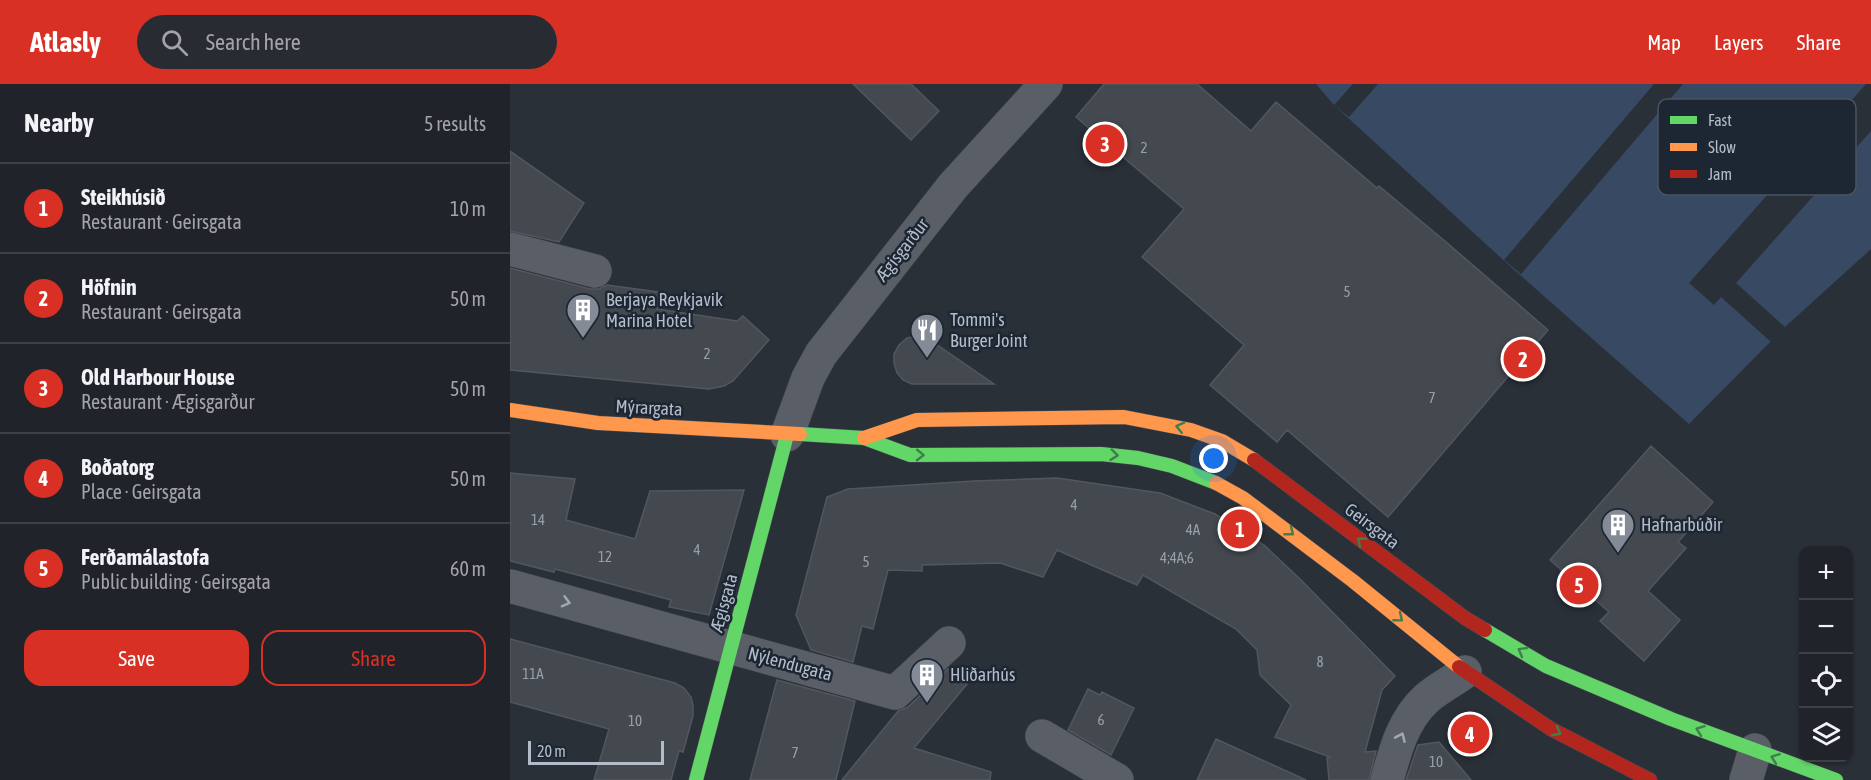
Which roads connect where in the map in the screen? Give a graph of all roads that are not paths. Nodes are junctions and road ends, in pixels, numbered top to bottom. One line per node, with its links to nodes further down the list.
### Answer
1 (1046, 84): 5 (street, Ægisgarður)
2 (510, 249): 3 (street)
3 (595, 271)
4 (510, 411): 5 (main road, Mýrargata)
5 (788, 435): 6 (main road, Geirsgata); 9 (main road, Ægisgata)
6 (864, 438): 10 (main road, Geirsgata, one-way to 10); 12 (main road, Geirsgata, one-way to 6)
7 (510, 586): 9 (street, Nýlendugata, one-way to 9)
8 (949, 643): 9 (street, Nýlendugata)
9 (731, 648): 13 (main road, Ægisgata)
10 (1465, 672): 15 (street, one-way to 10); 16 (main road, Geirsgata, one-way to 16)
11 (1042, 736): 14 (street)
12 (1750, 765): 17 (main road, Geirsgata, one-way to 12)
13 (696, 780)
14 (1117, 780)
15 (1387, 780)
16 (1650, 780)
17 (1836, 780)

